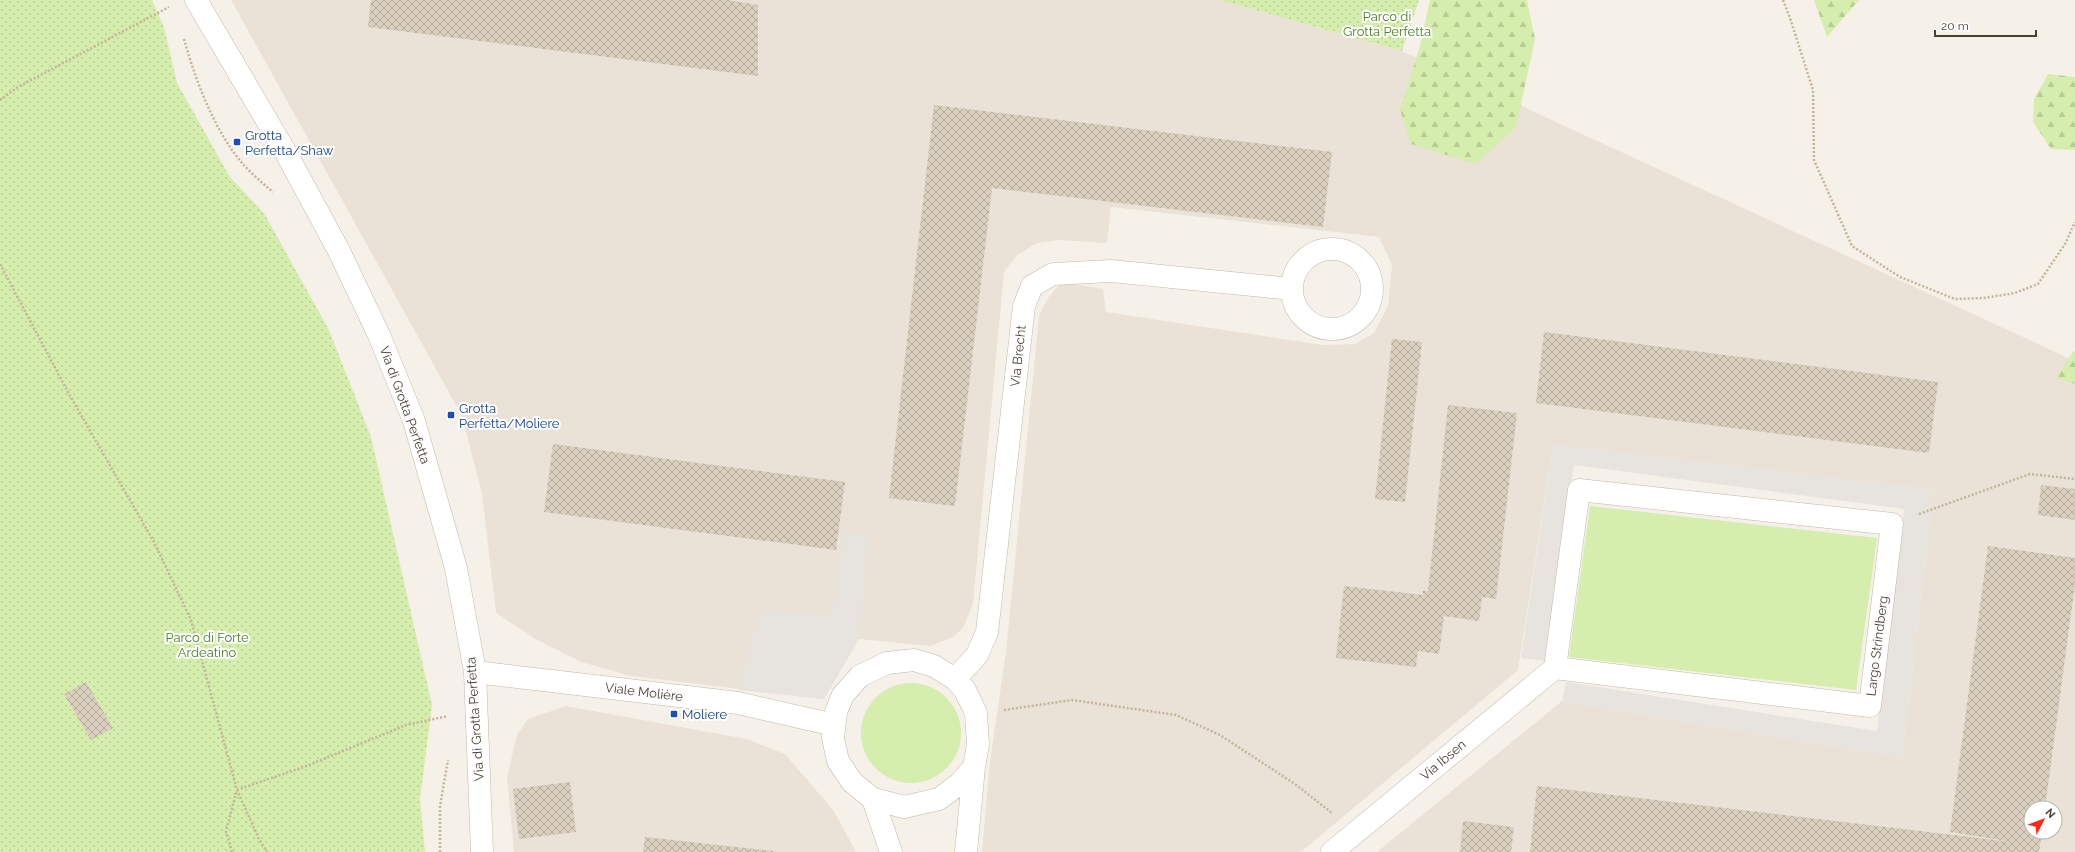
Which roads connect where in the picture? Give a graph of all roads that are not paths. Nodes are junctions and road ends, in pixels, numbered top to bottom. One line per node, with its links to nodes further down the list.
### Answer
1 (196, 0): 4 (street, Via di Grotta Perfetta)
2 (1292, 289): 5 (street, Via Brecht)
3 (1555, 668): 3 (street, Largo Strindberg); 12 (street, Via Ibsen)
4 (475, 672): 6 (street, Viale Molière); 9 (street, Via di Grotta Perfetta)
5 (955, 679): 6 (street); 7 (street)
6 (834, 725): 8 (street)
7 (974, 767): 8 (street); 11 (street)
8 (873, 799): 10 (street)
9 (482, 852)
10 (891, 852)
11 (966, 852)
12 (1332, 852)

